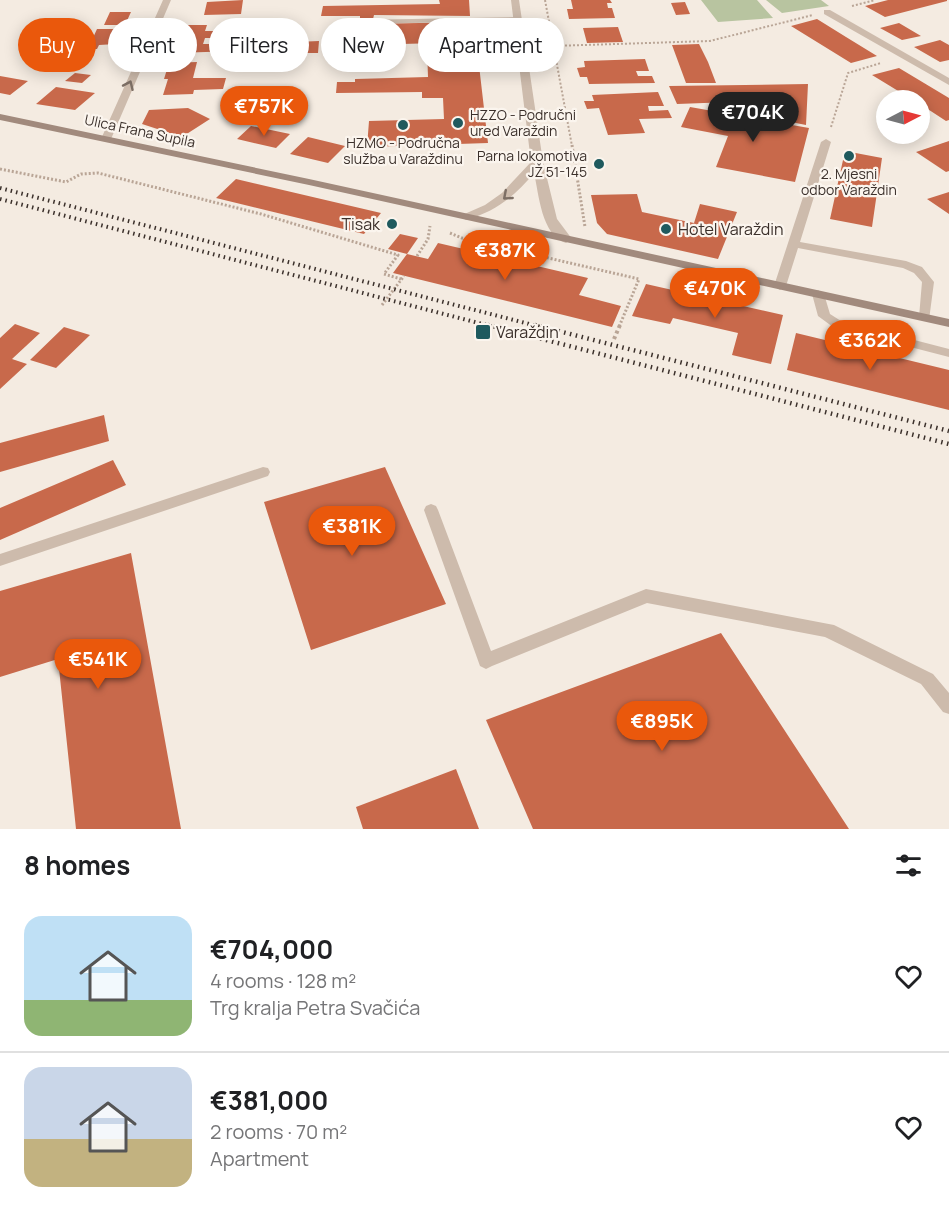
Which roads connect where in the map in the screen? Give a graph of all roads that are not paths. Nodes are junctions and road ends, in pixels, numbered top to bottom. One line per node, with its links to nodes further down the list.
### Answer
1 (167, 0): 8 (street, one-way to 1)
2 (515, 0): 4 (street)
3 (826, 12): 6 (street)
4 (518, 18)
5 (525, 72): 10 (street)
6 (949, 82)
7 (0, 117): 8 (main road, Ulica Frana Supila)
8 (106, 139): 11 (main road, Ulica Frana Supila)
9 (826, 142): 13 (lane)
10 (537, 162): 11 (street, one-way to 11); 12 (street)
11 (466, 216): 12 (main road, Ulica Frana Supila)
12 (566, 238): 14 (main road, Ulica Frana Supila)
13 (793, 244): 14 (lane); 16 (lane)
14 (780, 286): 15 (main road, Ulica Frana Supila)
15 (818, 294): 16 (main road, Ulica Frana Supila); 18 (lane)
16 (925, 317): 17 (main road, Ulica Frana Supila)
17 (949, 323)
18 (949, 353)
19 (262, 472): 21 (lane)
20 (431, 510): 22 (lane)
21 (0, 560)
22 (949, 706)

